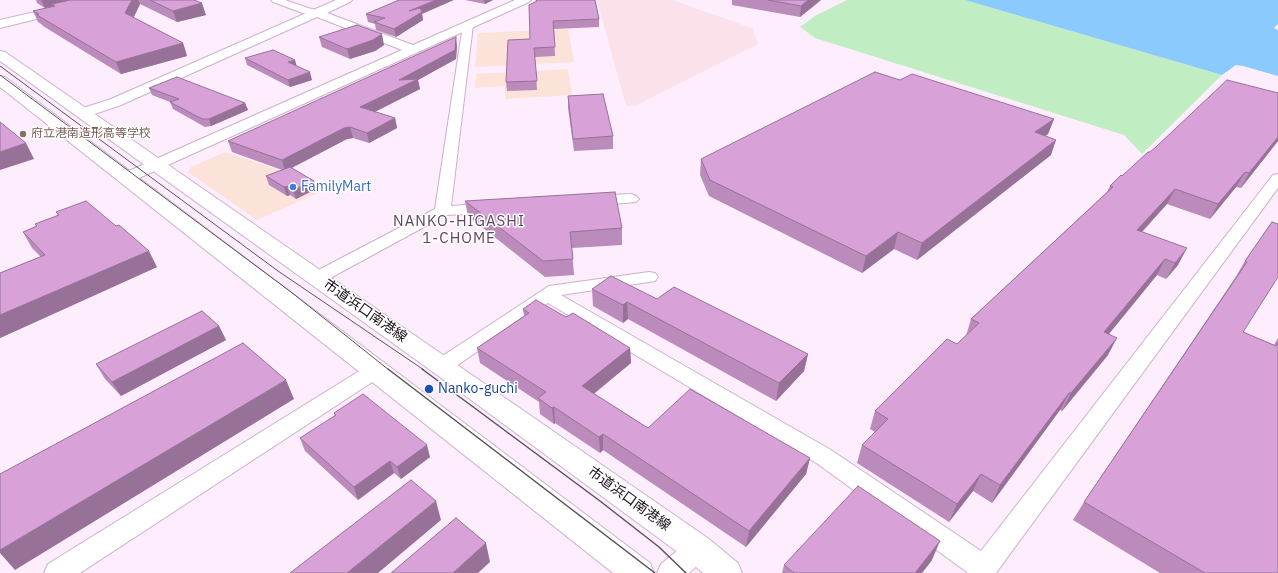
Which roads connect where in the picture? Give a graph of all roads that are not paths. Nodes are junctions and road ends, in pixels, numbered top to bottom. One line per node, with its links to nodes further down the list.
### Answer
1 (102, 0): 6 (main road)
2 (276, 0): 5 (street)
3 (346, 0): 5 (main road)
4 (525, 0): 7 (main road)
5 (317, 13): 8 (main road); 11 (main road)
6 (0, 24)
7 (468, 25): 8 (main road); 18 (street)
8 (413, 50): 12 (main road)
9 (0, 55): 11 (main road, 市道浜口南港線)
10 (0, 80): 13 (main road)
11 (83, 114): 12 (main road, 市道浜口南港線)
12 (158, 165): 13 (main road); 20 (main road, 市道浜口南港線)
13 (128, 178): 23 (main road)
14 (1278, 178): 25 (street)
15 (631, 199): 16 (street)
16 (576, 202)
17 (506, 207): 18 (street)
18 (443, 211): 20 (street)
19 (650, 276): 21 (street)
20 (317, 278): 22 (main road, 市道浜口南港線)
21 (548, 295): 22 (street); 25 (street)
22 (442, 366): 24 (main road, 市道浜口南港線)
23 (376, 370): 26 (street); 27 (main road)
24 (698, 549): 28 (street); 29 (main road, 市道浜口南港線)
25 (982, 571)
26 (57, 573)
27 (638, 573)
28 (670, 573)
29 (726, 573)

